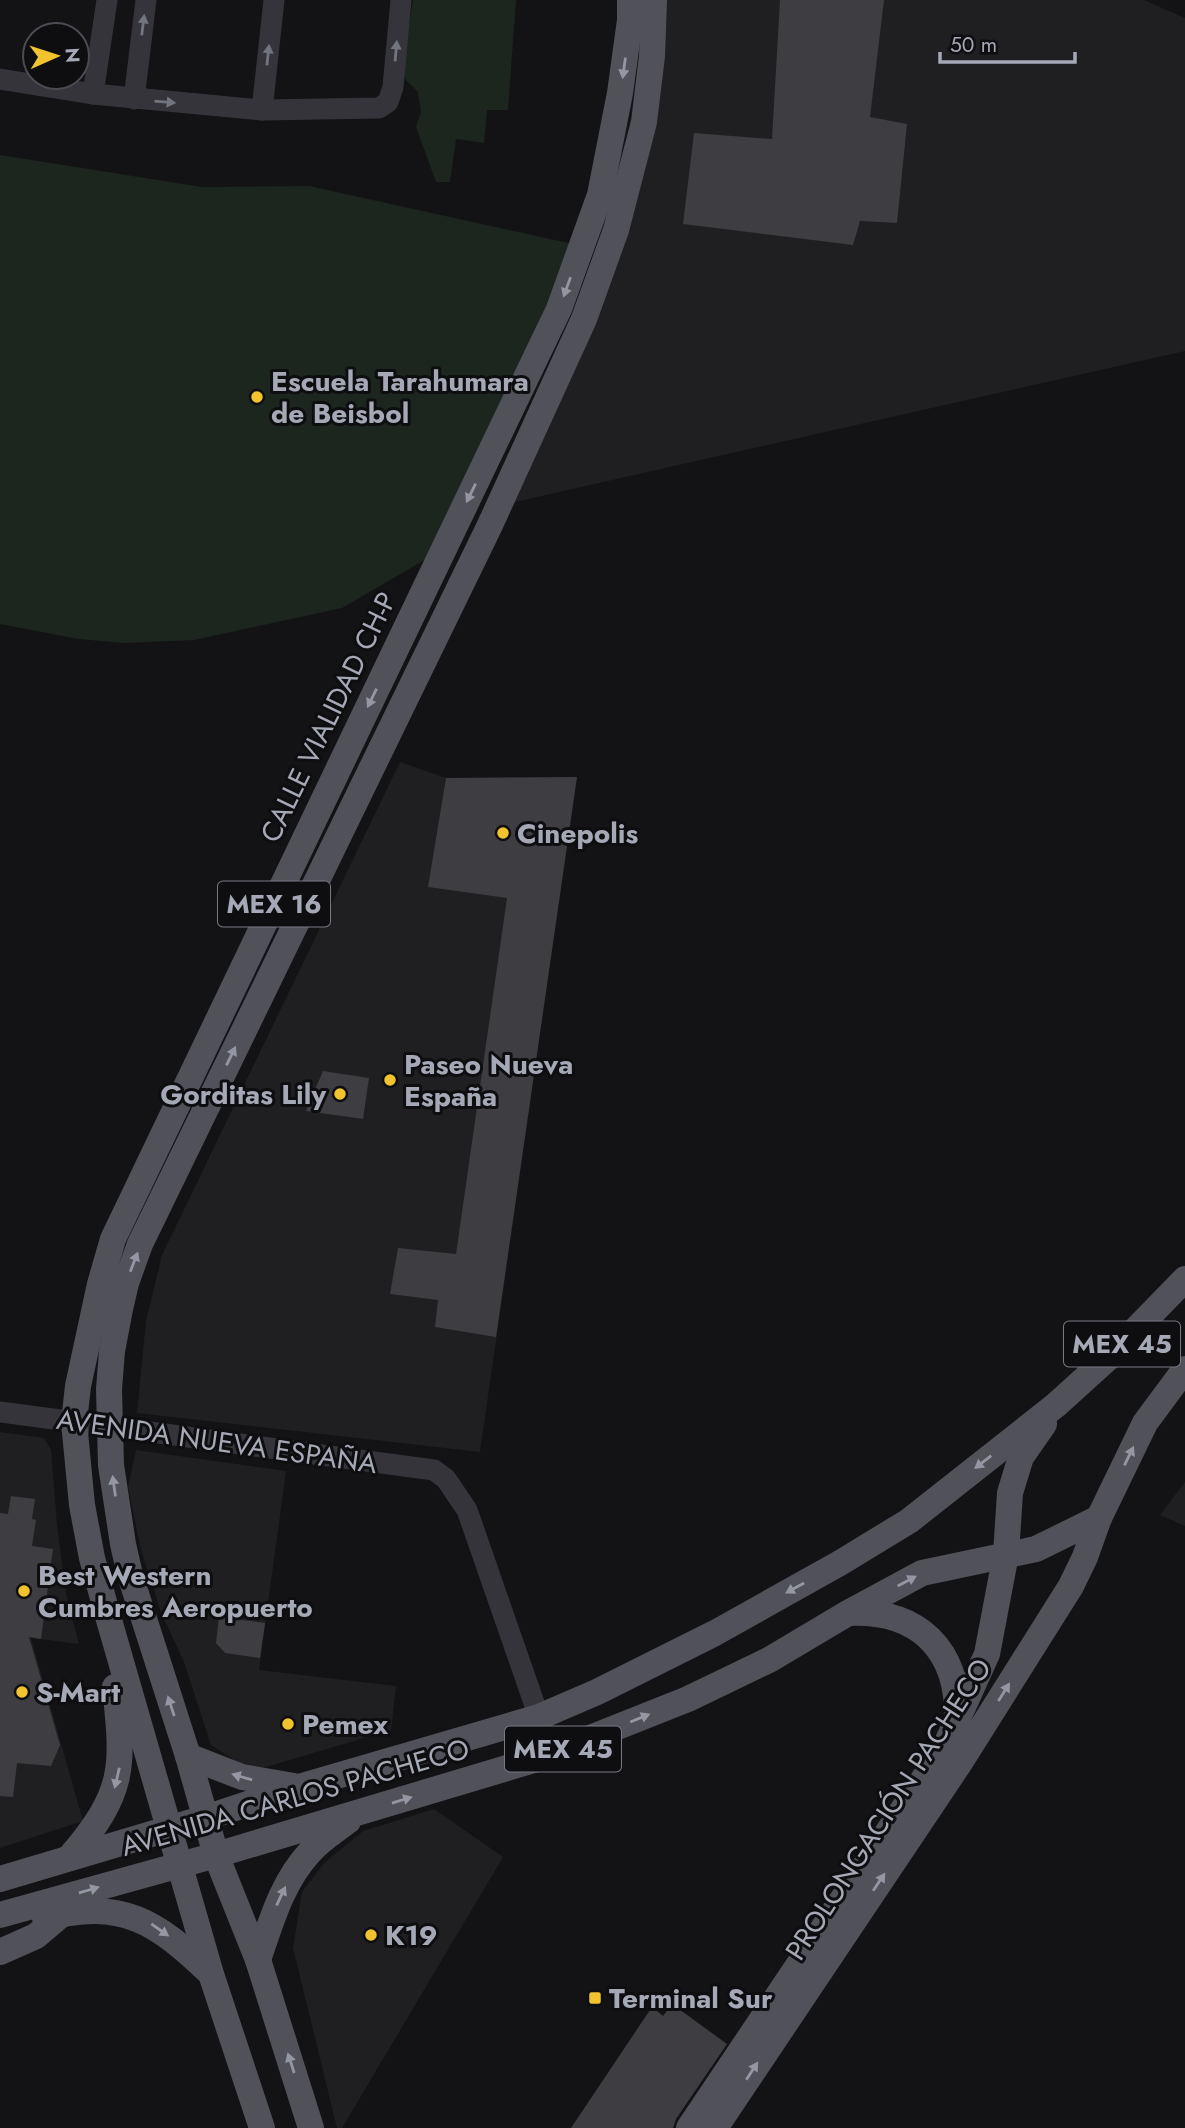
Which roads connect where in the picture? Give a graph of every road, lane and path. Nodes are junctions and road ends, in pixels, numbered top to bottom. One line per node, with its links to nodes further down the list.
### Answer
1 (107, 0): 8 (street)
2 (146, 0): 9 (street, one-way to 2)
3 (274, 0): 10 (street, one-way to 3)
4 (401, 0): 10 (street, one-way to 4)
5 (630, 0): 15 (main road, CALLE VIALIDAD CH-P / MEX 16, one-way to 15)
6 (654, 0): 16 (main road, MEX 16, one-way to 6)
7 (0, 79): 8 (street)
8 (93, 94): 9 (street)
9 (134, 99): 10 (street, one-way to 10)
10 (262, 110)
11 (1185, 1279): 13 (main road, AVENIDA CARLOS PACHECO / MEX 45)
12 (1185, 1369): 17 (main road, MEX 45, one-way to 12)
13 (1056, 1405): 18 (main road, PROLONGACIÓN PACHECO); 21 (main road, AVENIDA CARLOS PACHECO / MEX 45, one-way to 21)
14 (0, 1412): 15 (street, AVENIDA NUEVA ESPAÑA)
15 (74, 1422): 16 (street, AVENIDA NUEVA ESPAÑA); 19 (main road, CALLE VIALIDAD CH-P / MEX 16)
16 (109, 1426): 21 (street, AVENIDA NUEVA ESPAÑA); 23 (main road, MEX 16, one-way to 16)
17 (1099, 1518): 18 (main road, AVENIDA CARLOS PACHECO / MEX 45); 41 (main road, PROLONGACIÓN PACHECO, one-way to 17)
18 (1006, 1553): 20 (main road, AVENIDA CARLOS PACHECO / MEX 45, one-way to 18); 22 (main road, PROLONGACIÓN PACHECO)
19 (107, 1613): 27 (main road, CALLE VIALIDAD CH-P / MEX 16); 29 (main road, one-way to 29)
20 (848, 1613): 22 (main road); 25 (main road, AVENIDA CARLOS PACHECO / MEX 45, one-way to 20)
21 (539, 1717): 24 (main road, AVENIDA CARLOS PACHECO / MEX 45)
22 (957, 1722): 40 (main road, PROLONGACIÓN PACHECO)
23 (188, 1756): 24 (main road, one-way to 23); 26 (main road, MEX 16)
24 (299, 1787): 26 (main road, AVENIDA CARLOS PACHECO / MEX 45)
25 (358, 1813): 28 (main road, AVENIDA CARLOS PACHECO / MEX 45); 36 (main road, one-way to 25)
26 (205, 1818): 27 (main road, AVENIDA CARLOS PACHECO / MEX 45); 28 (main road, MEX 16)
27 (169, 1828): 29 (main road, AVENIDA CARLOS PACHECO / MEX 45); 30 (main road, CALLE VIALIDAD CH-P / MEX 16)
28 (216, 1855): 30 (main road, AVENIDA CARLOS PACHECO / MEX 45); 36 (main road)
29 (70, 1857): 31 (main road, AVENIDA CARLOS PACHECO / MEX 45)
30 (180, 1864): 33 (main road, AVENIDA CARLOS PACHECO / MEX 45, one-way to 30); 37 (main road, CALLE VIALIDAD CH-P)
31 (0, 1879)
32 (63, 1913): 34 (main road); 35 (main road); 37 (main road, one-way to 37)
33 (0, 1915)
34 (0, 1931)
35 (0, 1952)
36 (258, 1960): 39 (main road, one-way to 36)
37 (211, 1974): 38 (main road, CALLE VIALIDAD CH-P)
38 (262, 2128)
39 (312, 2128)
40 (689, 2128)
41 (715, 2128)

